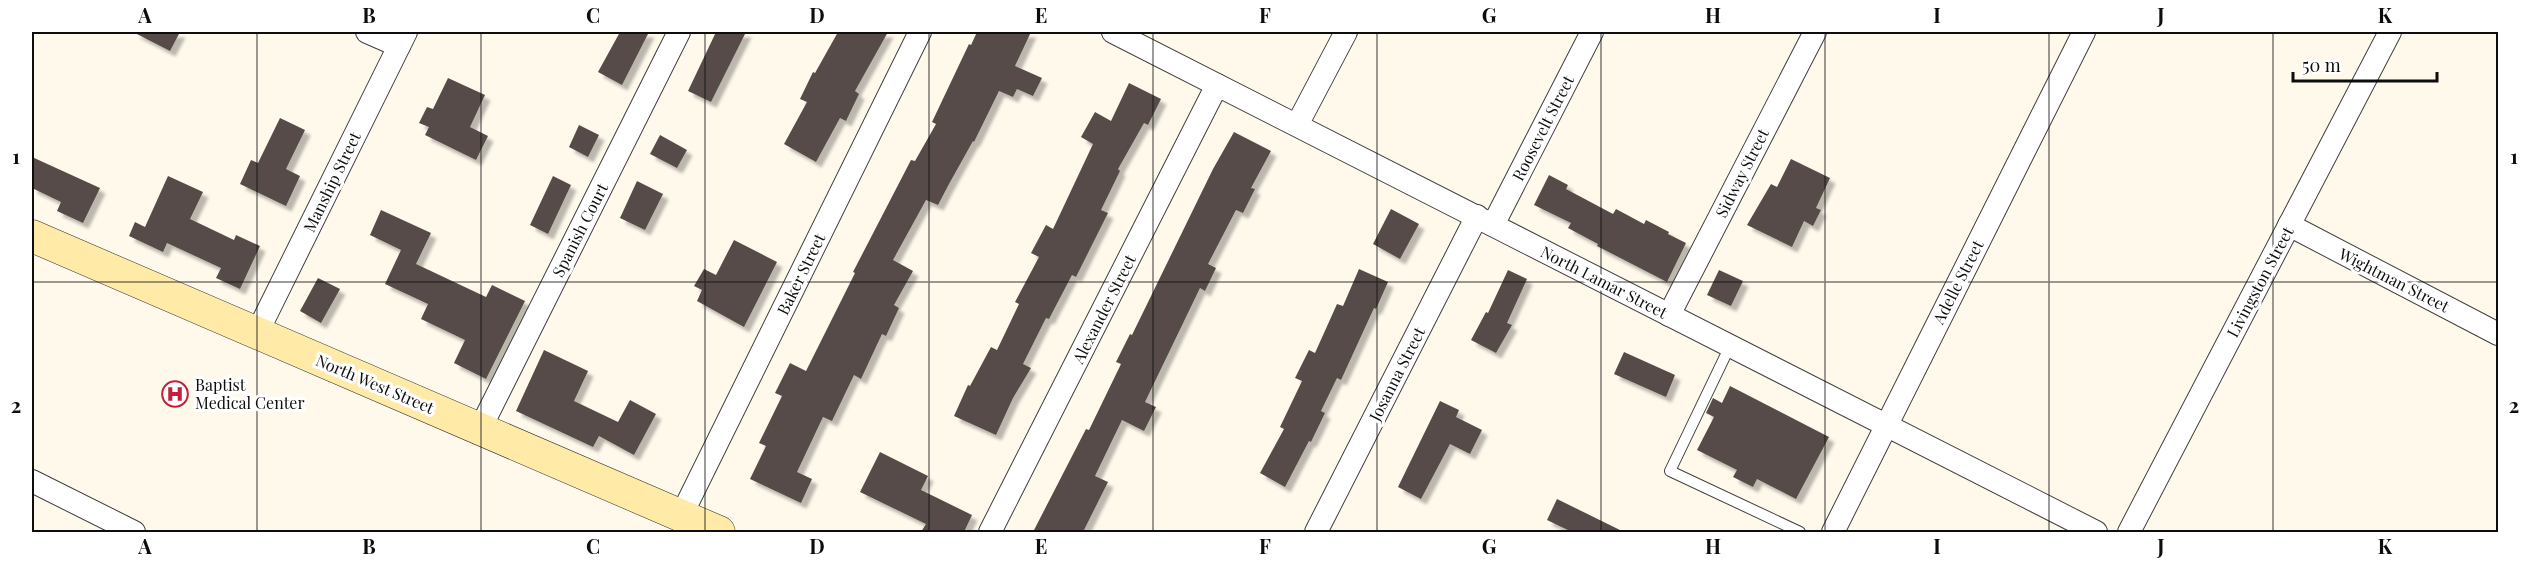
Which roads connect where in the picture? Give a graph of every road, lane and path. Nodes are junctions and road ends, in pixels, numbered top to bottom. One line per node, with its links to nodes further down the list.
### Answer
1 (367, 32): 10 (street)
2 (680, 32): 21 (street, Spanish Court)
3 (920, 32): 23 (street, Baker Street)
4 (1113, 32): 11 (street, North Lamar Street)
5 (1346, 32): 12 (street)
6 (1592, 32): 13 (street, Roosevelt Street)
7 (1815, 32): 16 (street, Sidway Street)
8 (2084, 32): 20 (street, Adelle Street)
9 (2390, 32): 14 (street, Livingston Street)
10 (403, 39): 17 (street, Manship Street)
11 (1217, 85): 12 (street, North Lamar Street); 26 (street, Alexander Street)
12 (1297, 125): 13 (street, North Lamar Street)
13 (1485, 221): 16 (street, North Lamar Street); 27 (street, Josanna Street)
14 (2289, 225): 18 (street, Wightman Street); 31 (street, Livingston Street)
15 (32, 236): 17 (street, North West Street)
16 (1669, 315): 19 (street, North Lamar Street)
17 (257, 333): 21 (street, North West Street)
18 (2499, 334)
19 (1730, 346): 20 (street, North Lamar Street); 28 (lane)
20 (1886, 426): 29 (street, Adelle Street); 30 (street, North Lamar Street)
21 (480, 429): 23 (street, North West Street)
22 (32, 481): 24 (street)
23 (681, 516): 25 (street, North West Street)
24 (134, 532)
25 (719, 532)
26 (990, 532)
27 (1316, 532)
28 (1800, 532)
29 (1833, 532)
30 (2096, 532)
31 (2129, 532)

